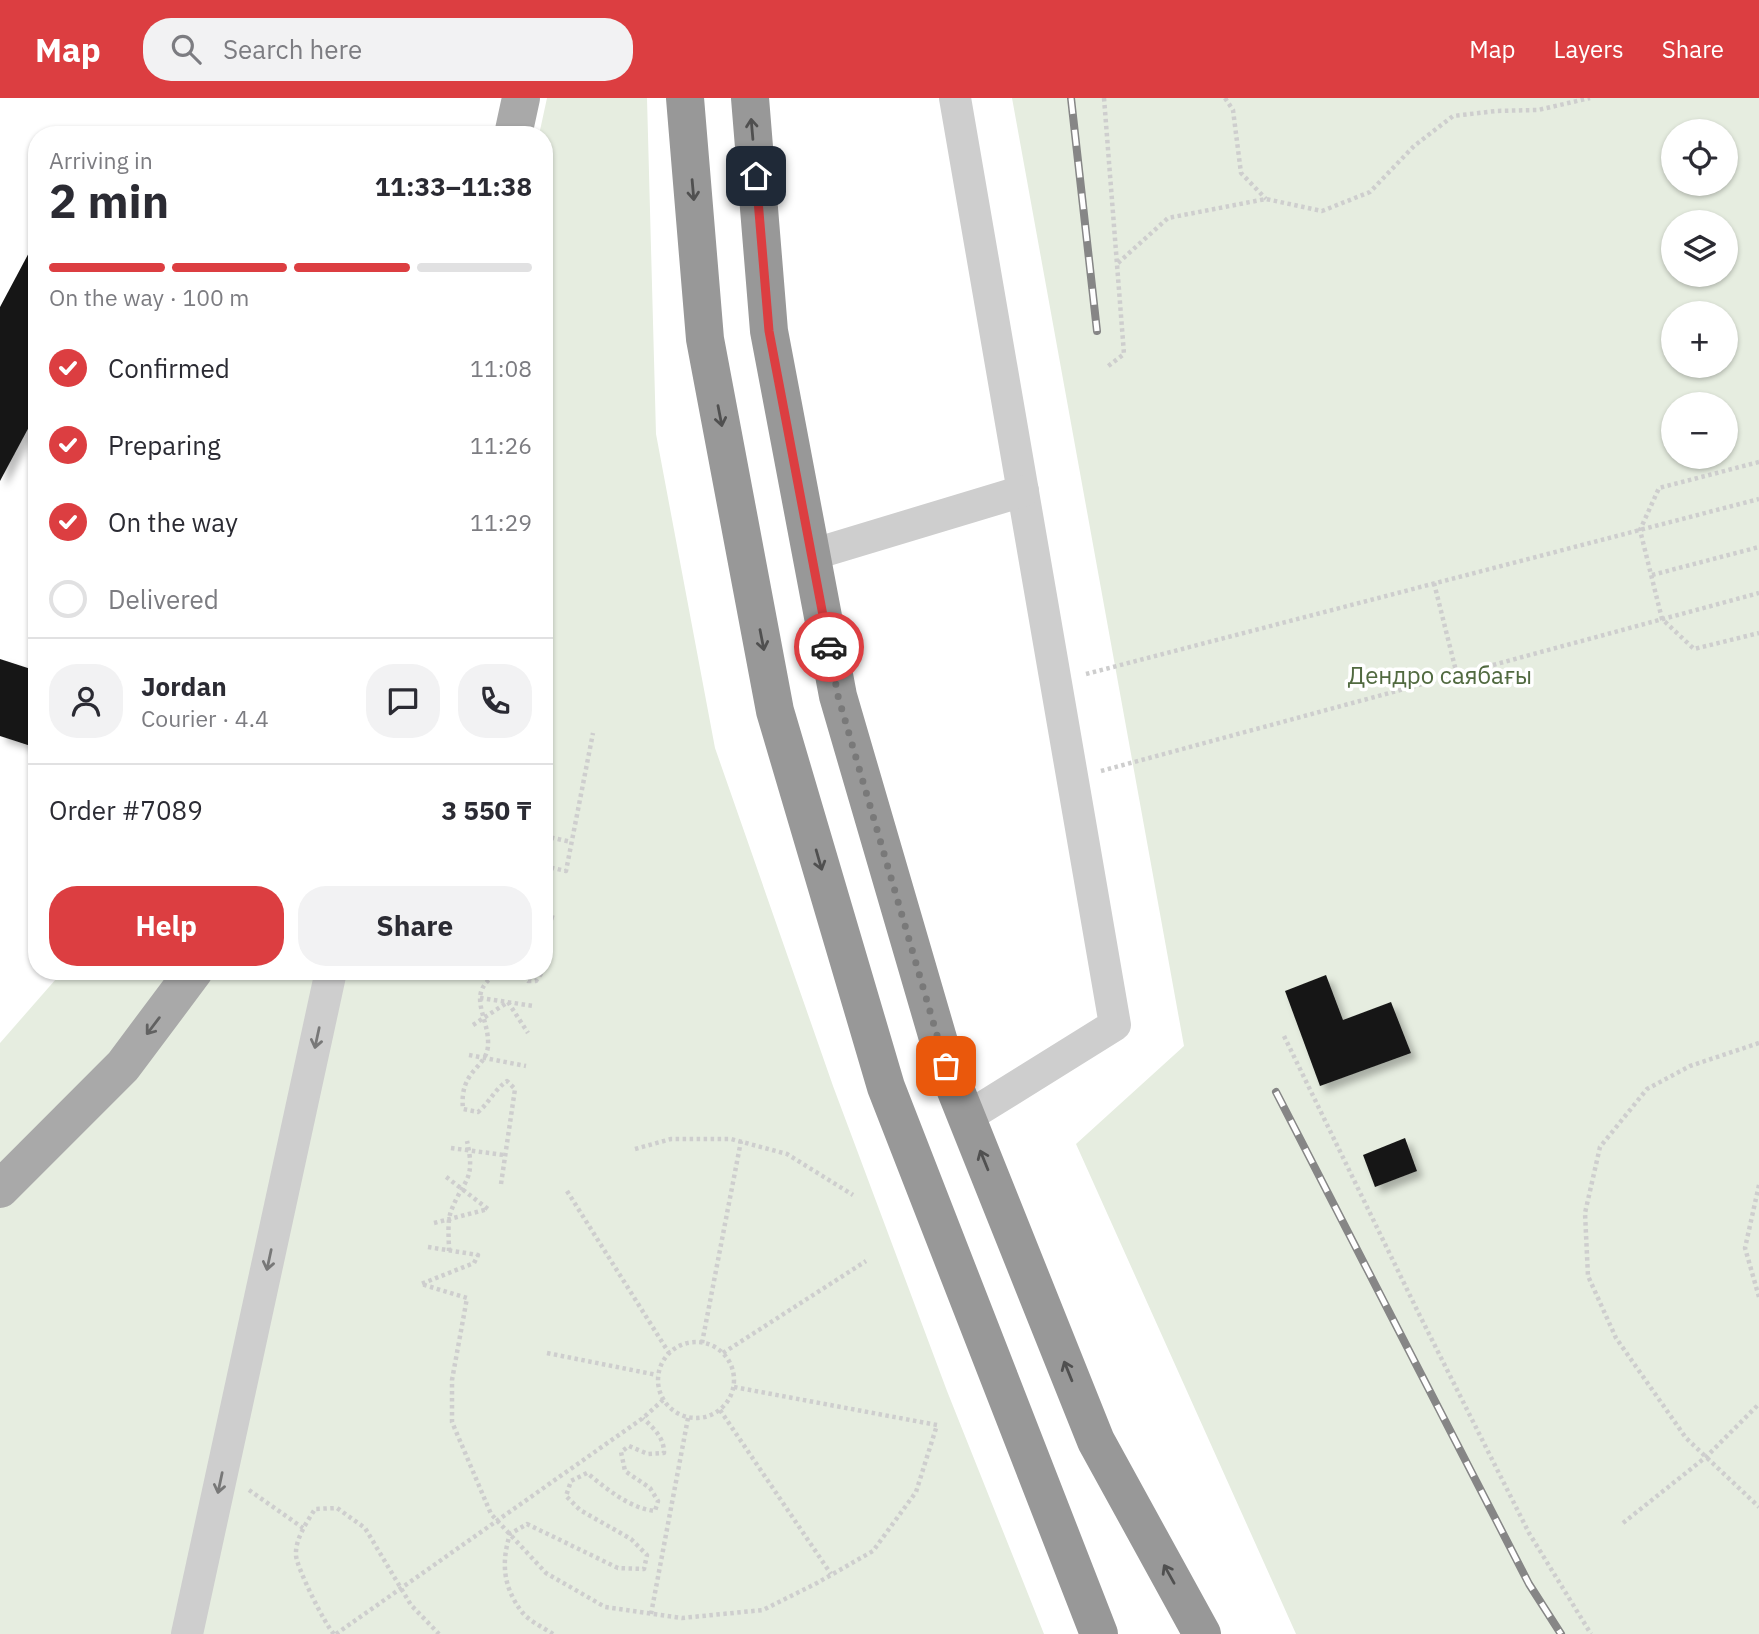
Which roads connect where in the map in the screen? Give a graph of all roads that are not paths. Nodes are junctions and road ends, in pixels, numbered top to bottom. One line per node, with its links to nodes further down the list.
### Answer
1 (521, 98): 5 (main road)
2 (685, 98): 13 (highway, one-way to 13)
3 (750, 98): 7 (highway, one-way to 3)
4 (955, 98): 6 (street)
5 (515, 126)
6 (1023, 491): 7 (street); 10 (street)
7 (811, 555): 10 (highway)
8 (187, 980): 11 (main road, one-way to 11)
9 (329, 980): 12 (street, one-way to 12)
10 (967, 1117): 14 (highway, one-way to 10)
11 (0, 1189)
12 (187, 1634)
13 (1099, 1634)
14 (1202, 1634)

